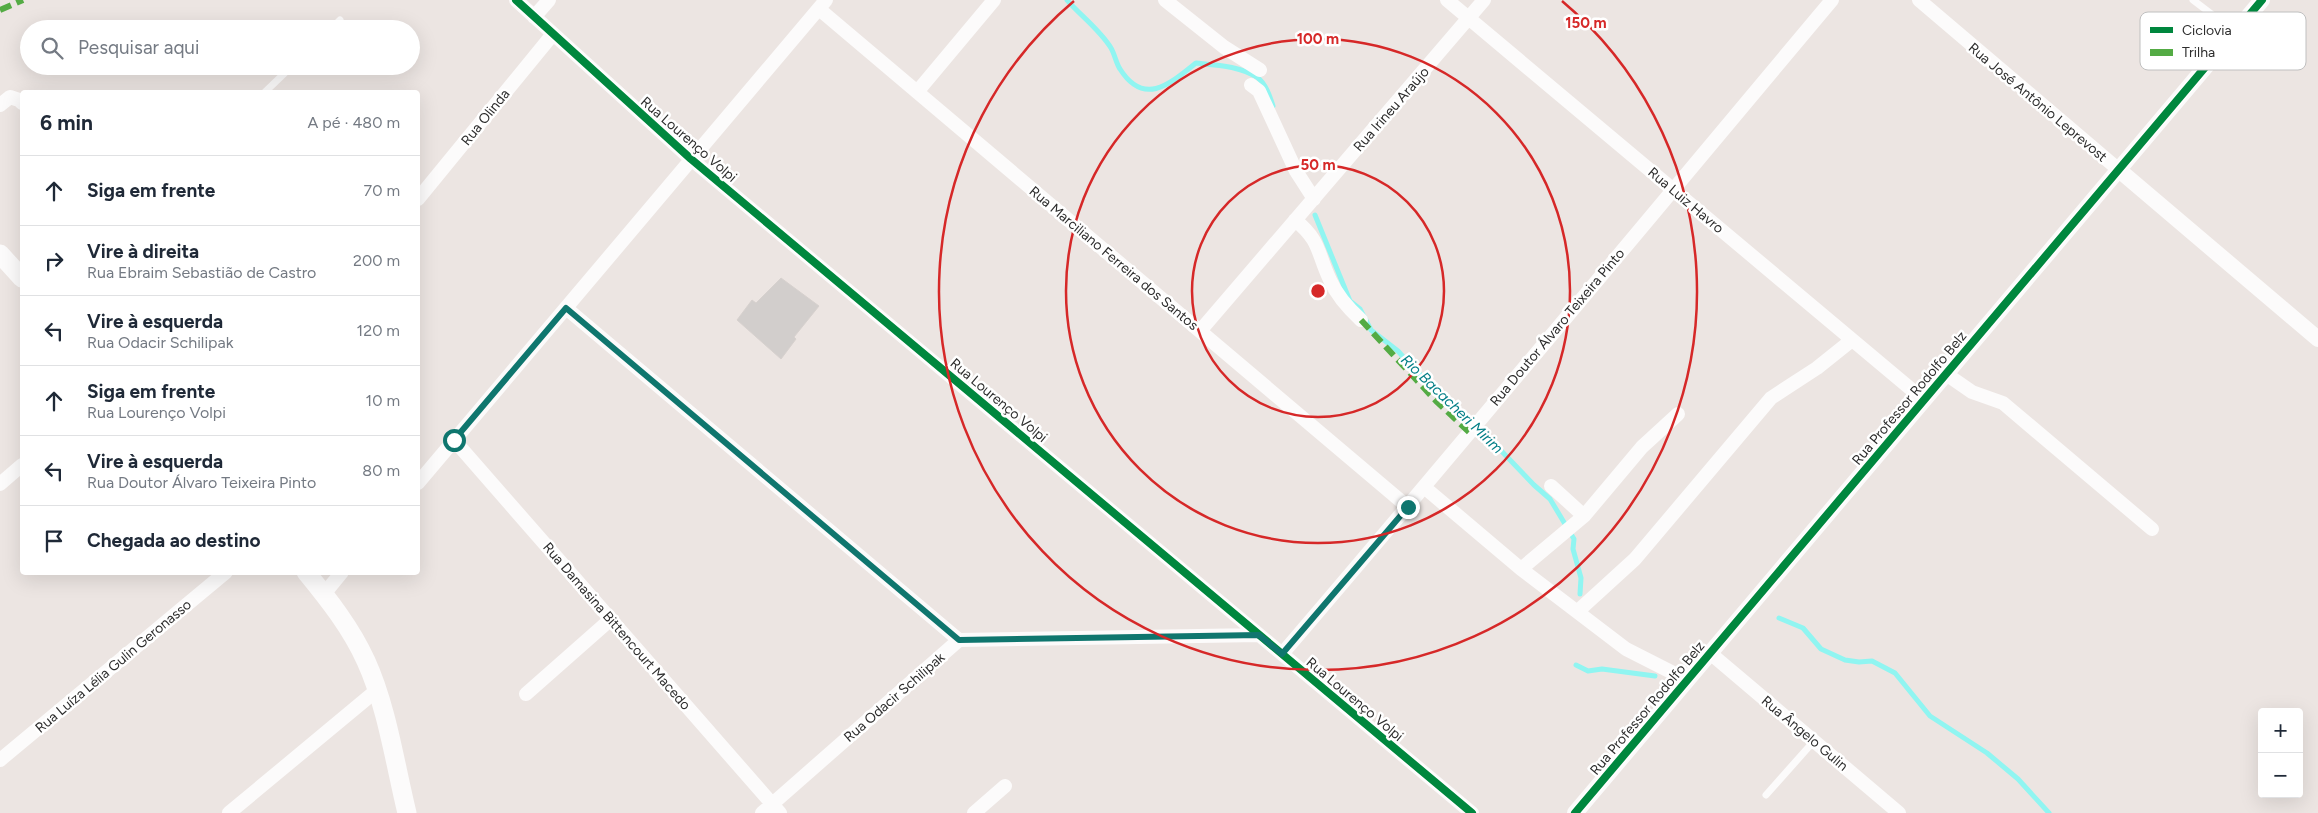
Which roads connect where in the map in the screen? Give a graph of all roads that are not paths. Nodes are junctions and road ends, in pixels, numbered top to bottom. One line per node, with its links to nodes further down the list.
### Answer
1 (516, 0): 14 (street, Rua Lourenço Volpi)
2 (549, 0): 14 (street)
3 (994, 0): 22 (street)
4 (1165, 0): 17 (street)
5 (1447, 0): 15 (street, Rua Luiz Havro)
6 (1484, 0): 15 (street, Rua Irineu Araújo)
7 (1832, 0): 27 (street, Rua Doutor Álvaro Teixeira Pinto)
8 (1919, 0): 26 (street, Rua José Antônio Leprevost)
9 (2193, 0): 12 (lane)
10 (2262, 0): 13 (street, Rua Professor Rodolfo Belz)
11 (823, 4): 22 (street, Rua Marciliano Ferreira dos Santos); 25 (street)
12 (2209, 12)
13 (2252, 12)
14 (534, 17): 16 (street, Rua Lourenço Volpi)
15 (1469, 18): 27 (street, Rua Luiz Havro); 29 (street, Rua Irineu Araújo)
16 (553, 34): 25 (street, Rua Lourenço Volpi); 28 (street, Rua Olinda)
17 (1260, 70)
18 (2203, 70): 26 (street, Rua Professor Rodolfo Belz)
19 (282, 75): 21 (lane)
20 (1251, 85): 29 (street)
21 (266, 90)
22 (917, 92): 35 (street, Rua Marciliano Ferreira dos Santos)
23 (20, 101): 24 (street)
24 (0, 105)
25 (691, 159): 33 (street); 57 (street, Rua Lourenço Volpi)
26 (2119, 170): 36 (street, Rua José Antônio Leprevost); 38 (street, Rua Professor Rodolfo Belz)
27 (1673, 189): 37 (street, Rua Luiz Havro); 46 (street, Rua Doutor Álvaro Teixeira Pinto)
28 (420, 197)
29 (1314, 198): 30 (street, Rua Irineu Araújo)
30 (1295, 220): 34 (street); 35 (street, Rua Irineu Araújo)
31 (0, 254): 32 (main road)
32 (20, 276)
33 (566, 308): 41 (street); 58 (street)
34 (1361, 320)
35 (1200, 331): 47 (street, Rua Marciliano Ferreira dos Santos)
36 (2318, 339)
37 (1852, 340): 39 (street, Rua Luiz Havro); 55 (street)
38 (1946, 374): 39 (street, Rua Professor Rodolfo Belz); 49 (street)
39 (1924, 400): 59 (street, Rua Professor Rodolfo Belz)
40 (1678, 414): 48 (street)
41 (454, 440): 43 (street); 56 (street, Rua Damasina Bittencourt Macedo)
42 (20, 467): 44 (street)
43 (420, 481)
44 (0, 484)
45 (1551, 486): 48 (street)
46 (1424, 487): 47 (street, Rua Doutor Álvaro Teixeira Pinto); 50 (street)
47 (1408, 507): 60 (street, Rua Doutor Álvaro Teixeira Pinto)
48 (1584, 516): 50 (street)
49 (2152, 529)
50 (1521, 569): 55 (street)
51 (222, 575): 65 (street, Rua Luíza Lélia Gulin Geronasso)
52 (308, 575): 54 (main road)
53 (340, 575): 54 (street)
54 (324, 594): 62 (main road)
55 (1578, 611): 61 (street)
56 (612, 619): 63 (street); 68 (street, Rua Damasina Bittencourt Macedo)
57 (1259, 635): 58 (street); 60 (street, Rua Lourenço Volpi)
58 (959, 640): 68 (street, Rua Odacir Schilipak)
59 (1710, 653): 61 (street, Rua Professor Rodolfo Belz); 64 (street, Rua Ângelo Gulin)
60 (1282, 654): 72 (street, Rua Lourenço Volpi)
61 (1687, 680): 73 (street, Rua Professor Rodolfo Belz)
62 (377, 690): 69 (street); 70 (main road)
63 (526, 694)
64 (1814, 741): 67 (lane); 74 (street, Rua Ângelo Gulin)
65 (0, 760)
66 (1005, 786): 71 (street)
67 (1766, 795)
68 (771, 810)
69 (229, 813)
70 (407, 813)
71 (974, 813)
72 (1472, 813)
73 (1575, 813)
74 (1899, 813)

